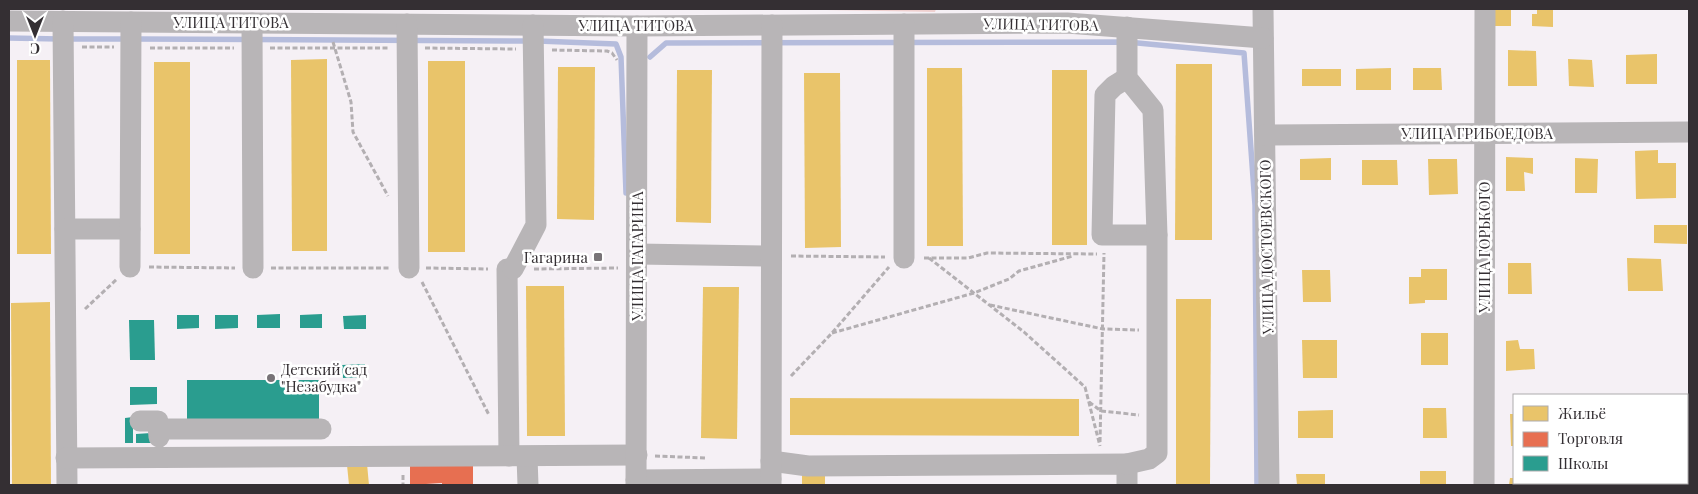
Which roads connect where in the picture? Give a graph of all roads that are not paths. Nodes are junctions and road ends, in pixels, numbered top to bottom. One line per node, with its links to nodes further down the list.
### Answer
1 (1263, 9): 14 (street, УЛИЦА ДОСТОЕВСКОГО)
2 (1485, 9): 16 (street, УЛИЦА ГОРЬКОГО)
3 (318, 16): 7 (street, УЛИЦА ТИТОВА); 8 (street, УЛИЦА ТИТОВА)
4 (9, 21): 5 (street, УЛИЦА ТИТОВА)
5 (63, 21): 6 (street, УЛИЦА ТИТОВА); 19 (street)
6 (131, 22): 7 (street, УЛИЦА ТИТОВА); 20 (street)
7 (252, 23): 26 (street)
8 (407, 24): 10 (street, УЛИЦА ТИТОВА); 27 (street)
9 (904, 24): 11 (street, УЛИЦА ТИТОВА); 13 (street, УЛИЦА ТИТОВА); 23 (street)
10 (533, 25): 12 (street, УЛИЦА ТИТОВА); 30 (street)
11 (772, 25): 12 (street, УЛИЦА ТИТОВА); 22 (street)
12 (637, 26): 24 (street, УЛИЦА ГАГАРИНА)
13 (1127, 27): 14 (street, УЛИЦА ТИТОВА); 15 (street)
14 (1263, 38): 18 (street, УЛИЦА ДОСТОЕВСКОГО)
15 (1127, 78): 21 (street); 21 (street)
16 (1485, 132): 17 (street, УЛИЦА ГРИБОЕДОВА); 18 (street, УЛИЦА ГРИБОЕДОВА); 40 (street, УЛИЦА ГОРЬКОГО)
17 (1689, 132)
18 (1265, 135): 39 (street, УЛИЦА ДОСТОЕВСКОГО)
19 (65, 229): 20 (street); 31 (street)
20 (130, 229): 25 (street)
21 (1157, 235): 33 (street)
22 (771, 256): 24 (street); 34 (street)
23 (901, 257)
24 (628, 258): 29 (street, УЛИЦА ГАГАРИНА)
25 (130, 267)
26 (253, 268)
27 (412, 268)
28 (321, 429): 32 (street)
29 (637, 455): 30 (street); 35 (street, УЛИЦА ГАГАРИНА)
30 (518, 456): 32 (street); 37 (street)
31 (66, 458): 32 (street); 36 (street)
32 (160, 458)
33 (1127, 464): 34 (street); 38 (street)
34 (771, 475): 35 (street)
35 (636, 483)
36 (67, 485)
37 (528, 485)
38 (1127, 485)
39 (1269, 485)
40 (1484, 485)

